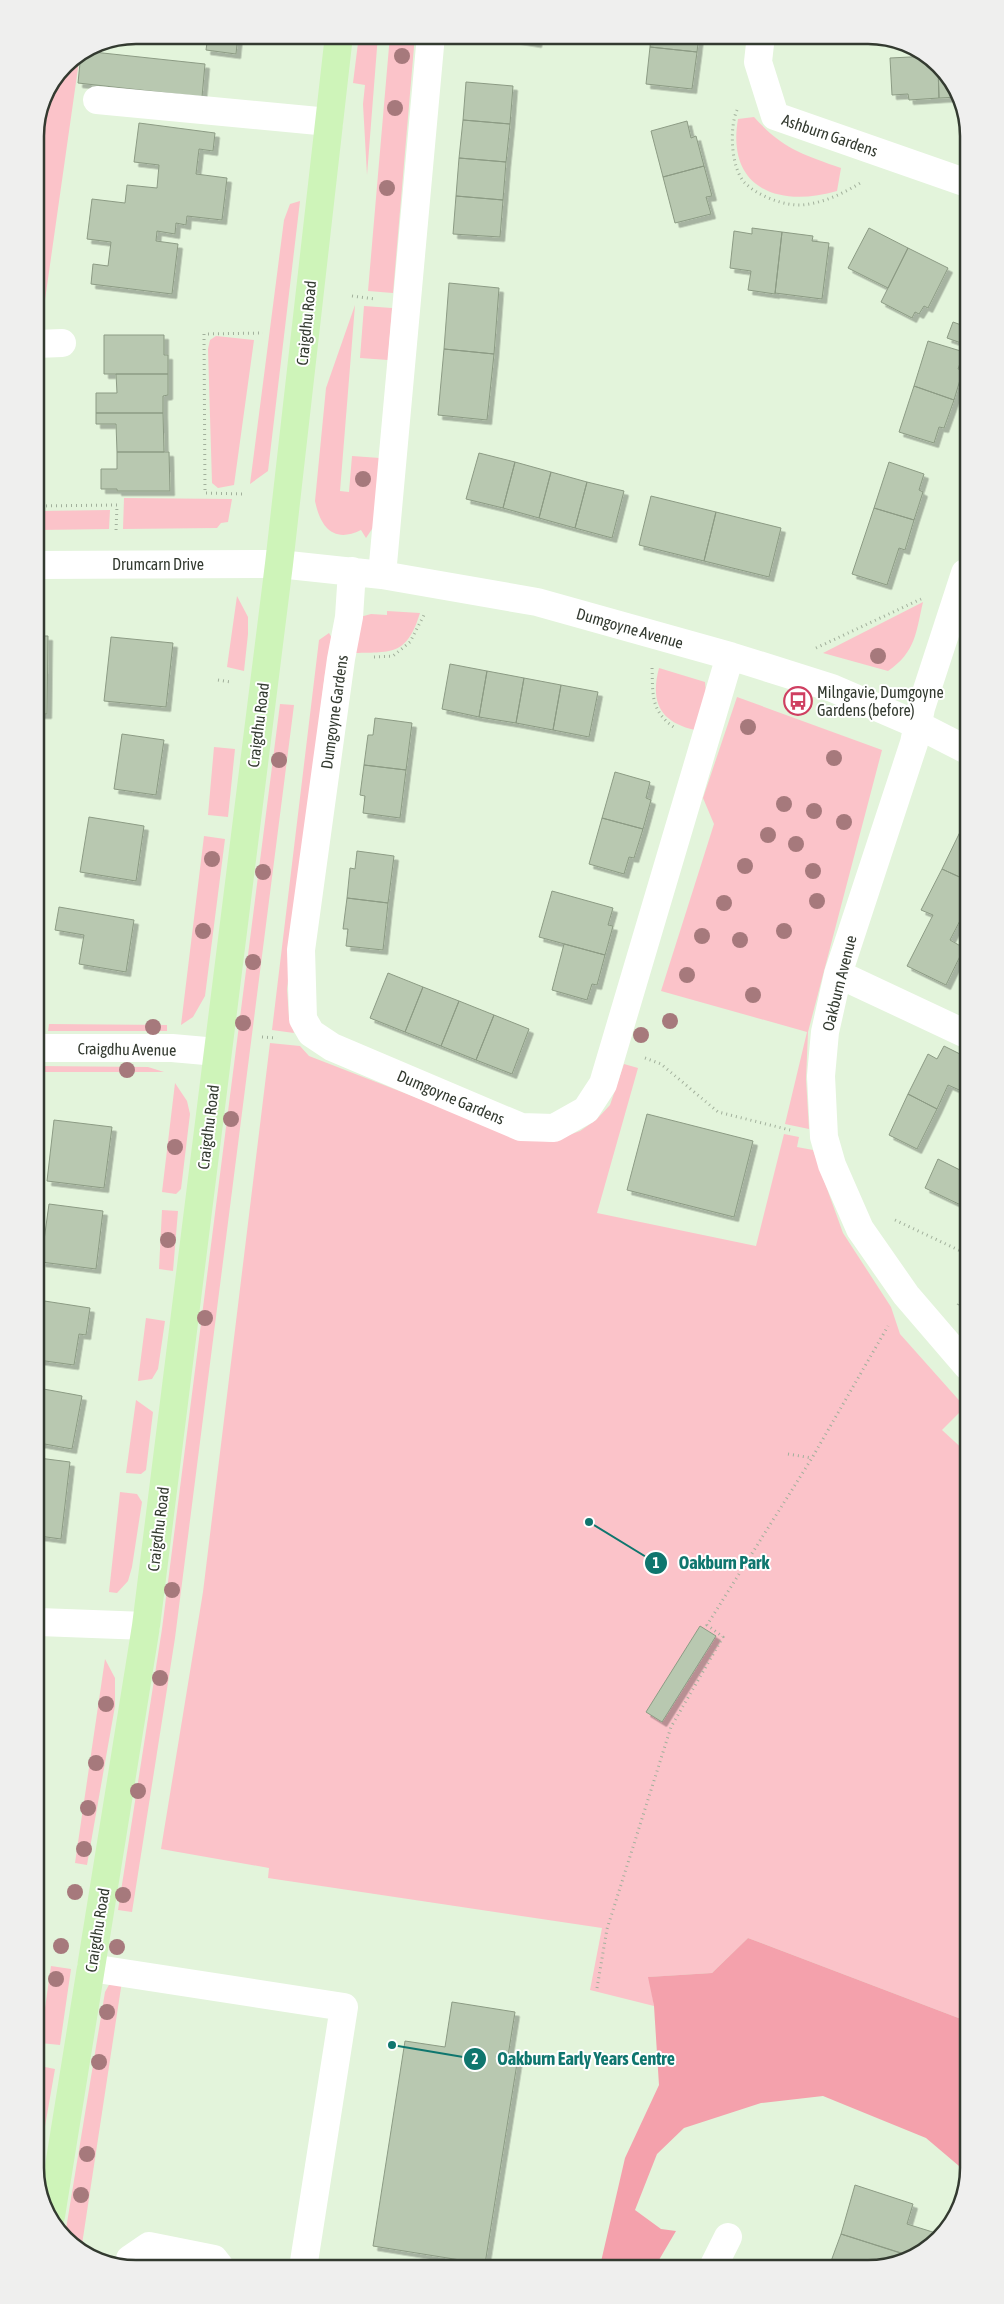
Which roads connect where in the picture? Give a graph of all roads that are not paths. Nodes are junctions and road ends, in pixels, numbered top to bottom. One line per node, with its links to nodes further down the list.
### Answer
1 (338, 44): 5 (main road, Craigdhu Road)
2 (430, 44): 10 (street)
3 (760, 44): 6 (street, Ashburn Gardens)
4 (98, 100): 5 (street)
5 (329, 122): 7 (main road, Craigdhu Road)
6 (960, 181)
7 (279, 564): 8 (street, Drumcarn Drive); 9 (street, Dumgoyne Avenue); 18 (main road, Craigdhu Road)
8 (44, 565)
9 (352, 571): 10 (street, Dumgoyne Avenue); 12 (street, Dumgoyne Gardens)
10 (382, 575): 12 (street, Dumgoyne Avenue)
11 (960, 589): 13 (street, Oakburn Avenue)
12 (730, 656): 13 (street, Dumgoyne Avenue)
13 (918, 725): 14 (street, Dumgoyne Avenue); 15 (street, Oakburn Avenue)
14 (960, 746)
15 (838, 974): 16 (street); 19 (street, Oakburn Avenue)
16 (960, 1031)
17 (44, 1048): 18 (street, Craigdhu Avenue)
18 (217, 1052): 21 (main road, Craigdhu Road)
19 (960, 1358)
20 (44, 1622): 21 (street)
21 (146, 1626): 22 (main road, Craigdhu Road)
22 (91, 1968): 23 (main road, Craigdhu Road); 27 (street)
23 (52, 2207)
24 (728, 2237): 28 (street)
25 (130, 2260): 26 (street)
26 (215, 2260)
27 (304, 2260)
28 (716, 2260)

